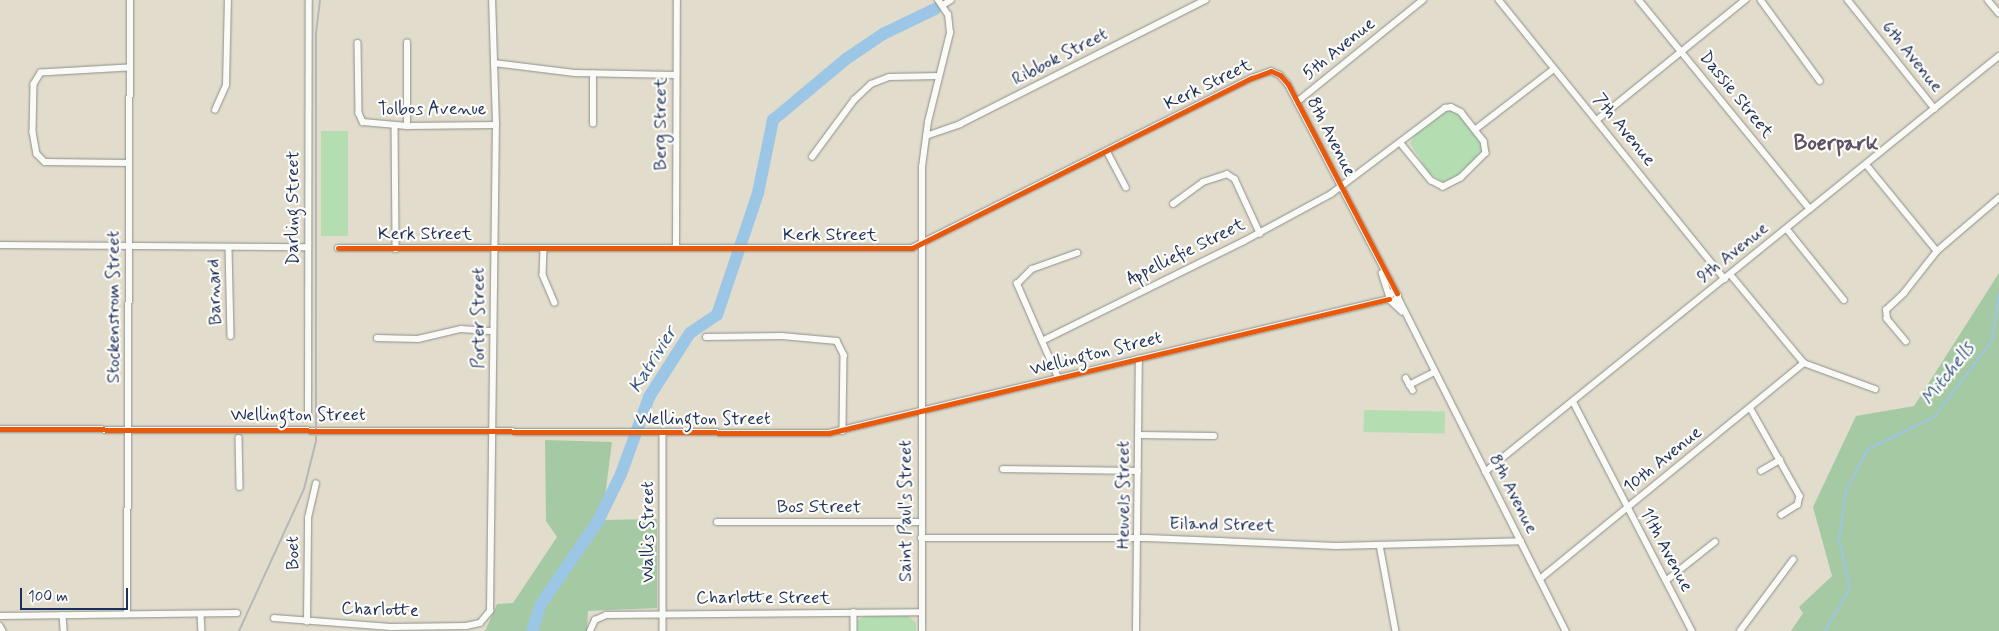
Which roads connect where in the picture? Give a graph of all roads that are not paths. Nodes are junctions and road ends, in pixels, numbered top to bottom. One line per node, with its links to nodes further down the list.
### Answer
1 (130, 0): 25 (street, Stockenstrom Street)
2 (228, 0): 34 (street)
3 (309, 0): 56 (street, Darling Street)
4 (492, 0): 19 (street, Porter Street)
5 (497, 0): 19 (street, Porter Street)
6 (677, 0): 29 (street, Berg Street)
7 (938, 0): 17 (street)
8 (950, 0): 17 (street)
9 (1205, 0): 41 (street, Ribbok Street)
10 (1423, 0): 32 (street, 5th Avenue)
11 (1499, 0): 26 (street, 7th Avenue)
12 (1640, 0): 22 (street, Dassie Street)
13 (1745, 0): 22 (street)
14 (1761, 0): 31 (street)
15 (1848, 0): 33 (street, 6th Avenue)
16 (1988, 0): 18 (street)
17 (943, 5): 30 (street, Saint Paul's Street)
18 (1999, 13)
19 (494, 14): 24 (street, Porter Street)
20 (358, 43): 37 (street, Tolbos Avenue)
21 (408, 43): 39 (street)
22 (1681, 51): 35 (street); 51 (street, Dassie Street)
23 (1999, 56): 33 (street, 9th Avenue)
24 (494, 63): 27 (street); 38 (street, Porter Street)
25 (128, 68): 45 (street, Stockenstrom Street); 45 (street)
26 (1554, 69): 35 (street, 7th Avenue); 40 (street)
27 (593, 74): 29 (street); 36 (street)
28 (1280, 74): 32 (street, 8th Avenue); 43 (street, Kerk Street)
29 (676, 76): 62 (street, Berg Street)
30 (939, 76): 41 (street, Saint Paul's Street); 44 (street)
31 (1820, 81)
32 (1297, 102): 48 (street, 8th Avenue)
33 (1935, 109): 46 (street, 9th Avenue)
34 (215, 110)
35 (1597, 120): 67 (street, 7th Avenue)
36 (593, 124)
37 (395, 125): 39 (street, Tolbos Avenue); 63 (street)
38 (496, 125): 39 (street, Tolbos Avenue); 60 (street, Porter Street)
39 (407, 126)
40 (1476, 129): 42 (street); 42 (street)
41 (926, 136): 55 (street, Saint Paul's Street)
42 (1400, 143): 48 (street, Appelliefie Street)
43 (1107, 151): 47 (street); 55 (street, Kerk Street)
44 (812, 157)
45 (129, 163): 57 (street, Stockenstrom Street)
46 (1866, 164): 51 (street, 9th Avenue); 64 (street)
47 (1126, 186)
48 (1341, 188): 53 (street, Appelliefie Street); 68 (street, 8th Avenue)
49 (1999, 198): 64 (street)
50 (1172, 204): 53 (street)
51 (1810, 209): 52 (street, 9th Avenue)
52 (1787, 229): 66 (street, 9th Avenue); 69 (street)
53 (1260, 233): 75 (street, Appelliefie Street)
54 (0, 245): 57 (street)
55 (920, 246): 62 (street, Kerk Street); 85 (street, Saint Paul's Street)
56 (308, 247): 58 (street); 86 (street, Darling Street)
57 (130, 248): 58 (street); 88 (street, Stockenstrom Street)
58 (228, 248): 72 (street, Barnard)
59 (338, 248): 63 (street, Kerk Street)
60 (494, 248): 61 (street, Kerk Street); 63 (street, Kerk Street); 71 (street, Porter Street)
61 (544, 248): 62 (street, Kerk Street); 70 (street)
62 (676, 248)
63 (396, 249)
64 (1937, 251): 76 (street)
65 (1077, 253): 75 (street)
66 (1731, 274): 67 (street, 9th Avenue); 78 (street)
67 (1725, 280): 83 (street, 9th Avenue)
68 (1393, 297): 77 (street, Wellington Street); 79 (street, 8th Avenue)
69 (1844, 300)
70 (555, 304)
71 (493, 331): 74 (street); 89 (street, Porter Street)
72 (231, 336)
73 (706, 337): 90 (street)
74 (377, 338)
75 (1042, 341): 80 (street)
76 (1906, 342)
77 (1139, 359): 80 (street, Wellington Street); 92 (street, Heuvels Street)
78 (1804, 363): 82 (street); 84 (street, 10th Avenue)
79 (1435, 372): 81 (street); 99 (street, 8th Avenue)
80 (1058, 378): 85 (street, Wellington Street)
81 (1406, 378)
82 (1875, 389)
83 (1574, 403): 99 (street, 9th Avenue); 102 (street, 11th Avenue)
84 (1751, 409): 95 (street); 102 (street, 10th Avenue)
85 (921, 413): 90 (street, Wellington Street); 105 (street, Saint Paul's Street)
86 (308, 416)
87 (0, 429): 88 (street, Wellington Street)
88 (128, 429): 89 (street, Wellington Street); 118 (street, Stockenstrom Street)
89 (494, 430): 91 (street, Wellington Street); 123 (street, Porter Street)
90 (843, 431): 91 (street, Wellington Street)
91 (662, 433): 117 (street, Wallis Street)
92 (1139, 435): 93 (street); 97 (street, Heuvels Street)
93 (1214, 436)
94 (239, 438): 101 (street)
95 (1780, 460): 98 (street); 103 (street)
96 (1004, 469): 97 (street)
97 (1138, 471): 107 (street, Heuvels Street)
98 (1761, 471)
99 (1485, 472): 108 (street, 8th Avenue)
100 (316, 484): 124 (street, Boet)
101 (240, 487)
102 (1627, 509): 112 (street, 10th Avenue); 113 (street, 11th Avenue)
103 (1782, 515)
104 (717, 522): 105 (street, Bos Street)
105 (922, 522): 106 (street, Saint Paul's Street)
106 (921, 538): 107 (street, Eiland Street); 115 (street, Saint Paul's Street)
107 (1139, 538): 110 (street, Eiland Street); 133 (street, Heuvels Street)
108 (1521, 541): 110 (street, Eiland Street); 112 (street, 8th Avenue)
109 (1715, 542): 113 (street)
110 (1380, 545): 134 (street)
111 (1793, 560): 137 (street)
112 (1540, 578): 135 (street, 8th Avenue)
113 (1667, 580): 136 (street, 11th Avenue)
114 (854, 612): 115 (street, Charlotte Street); 117 (street, Charlotte Street); 131 (street)
115 (921, 612): 132 (street, Saint Paul's Street)
116 (237, 613): 119 (street)
117 (663, 613): 129 (street, Charlotte Street); 130 (street, Wallis Street)
118 (127, 614): 119 (street); 120 (street)
119 (201, 614): 128 (street)
120 (63, 615): 121 (street); 127 (street)
121 (0, 616)
122 (274, 618): 124 (street, Charlotte)
123 (484, 621): 124 (street, Charlotte)
124 (307, 622)
125 (0, 626): 126 (street)
126 (3, 631)
127 (64, 631)
128 (202, 631)
129 (590, 631)
130 (663, 631)
131 (854, 631)
132 (922, 631)
133 (1136, 631)
134 (1396, 631)
135 (1566, 631)
136 (1692, 631)
137 (1740, 631)

